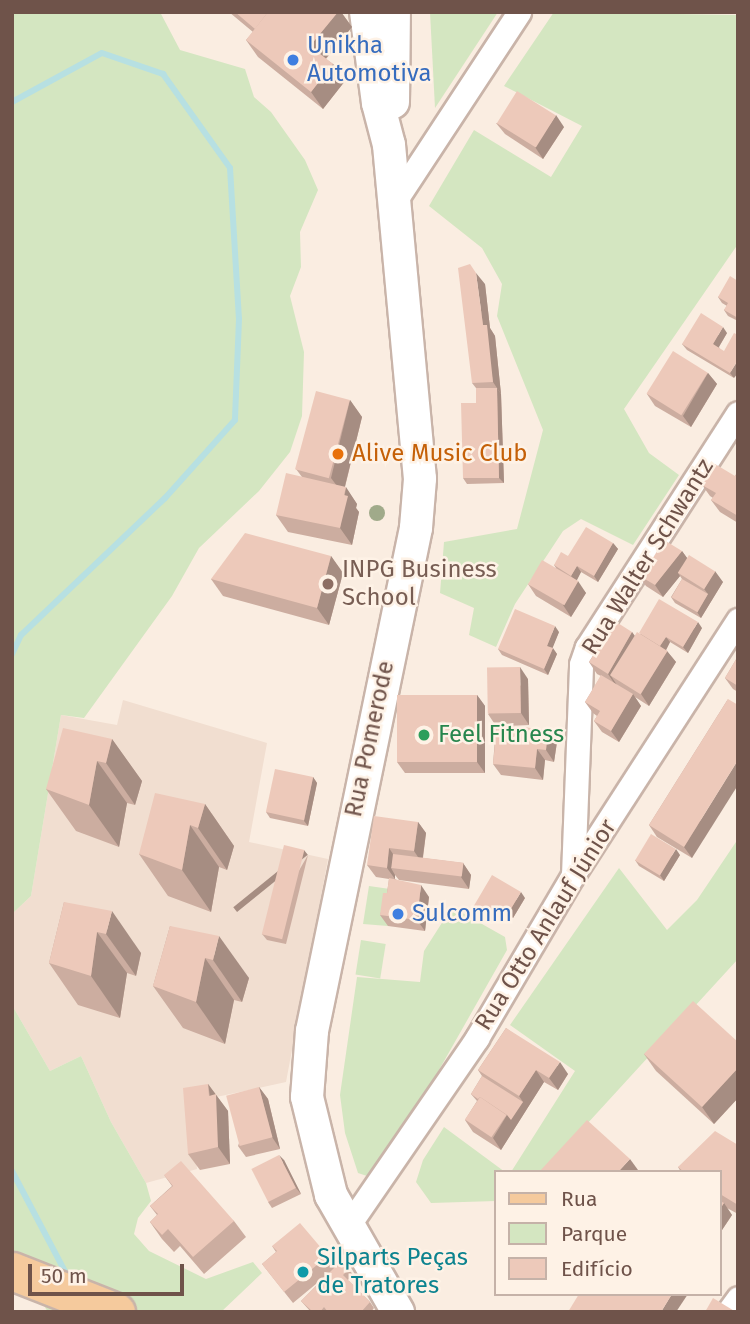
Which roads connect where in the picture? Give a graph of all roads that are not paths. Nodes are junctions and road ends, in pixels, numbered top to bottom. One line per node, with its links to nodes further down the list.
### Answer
1 (366, 12): 4 (main road, Rua Pomerode)
2 (394, 12): 4 (main road, Rua Pomerode)
3 (519, 12): 5 (street)
4 (389, 145): 5 (main road, Rua Pomerode)
5 (395, 201): 9 (main road, Rua Pomerode)
6 (738, 413): 8 (street, Rua Walter Schwantz)
7 (738, 620): 8 (street, Rua Otto Anlauf Júnior)
8 (573, 875): 9 (street, Rua Otto Anlauf Júnior)
9 (348, 1226): 13 (main road, Rua Pomerode)
10 (12, 1270): 12 (main road)
11 (738, 1298): 14 (street)
12 (116, 1312)
13 (398, 1312)
14 (728, 1312)

